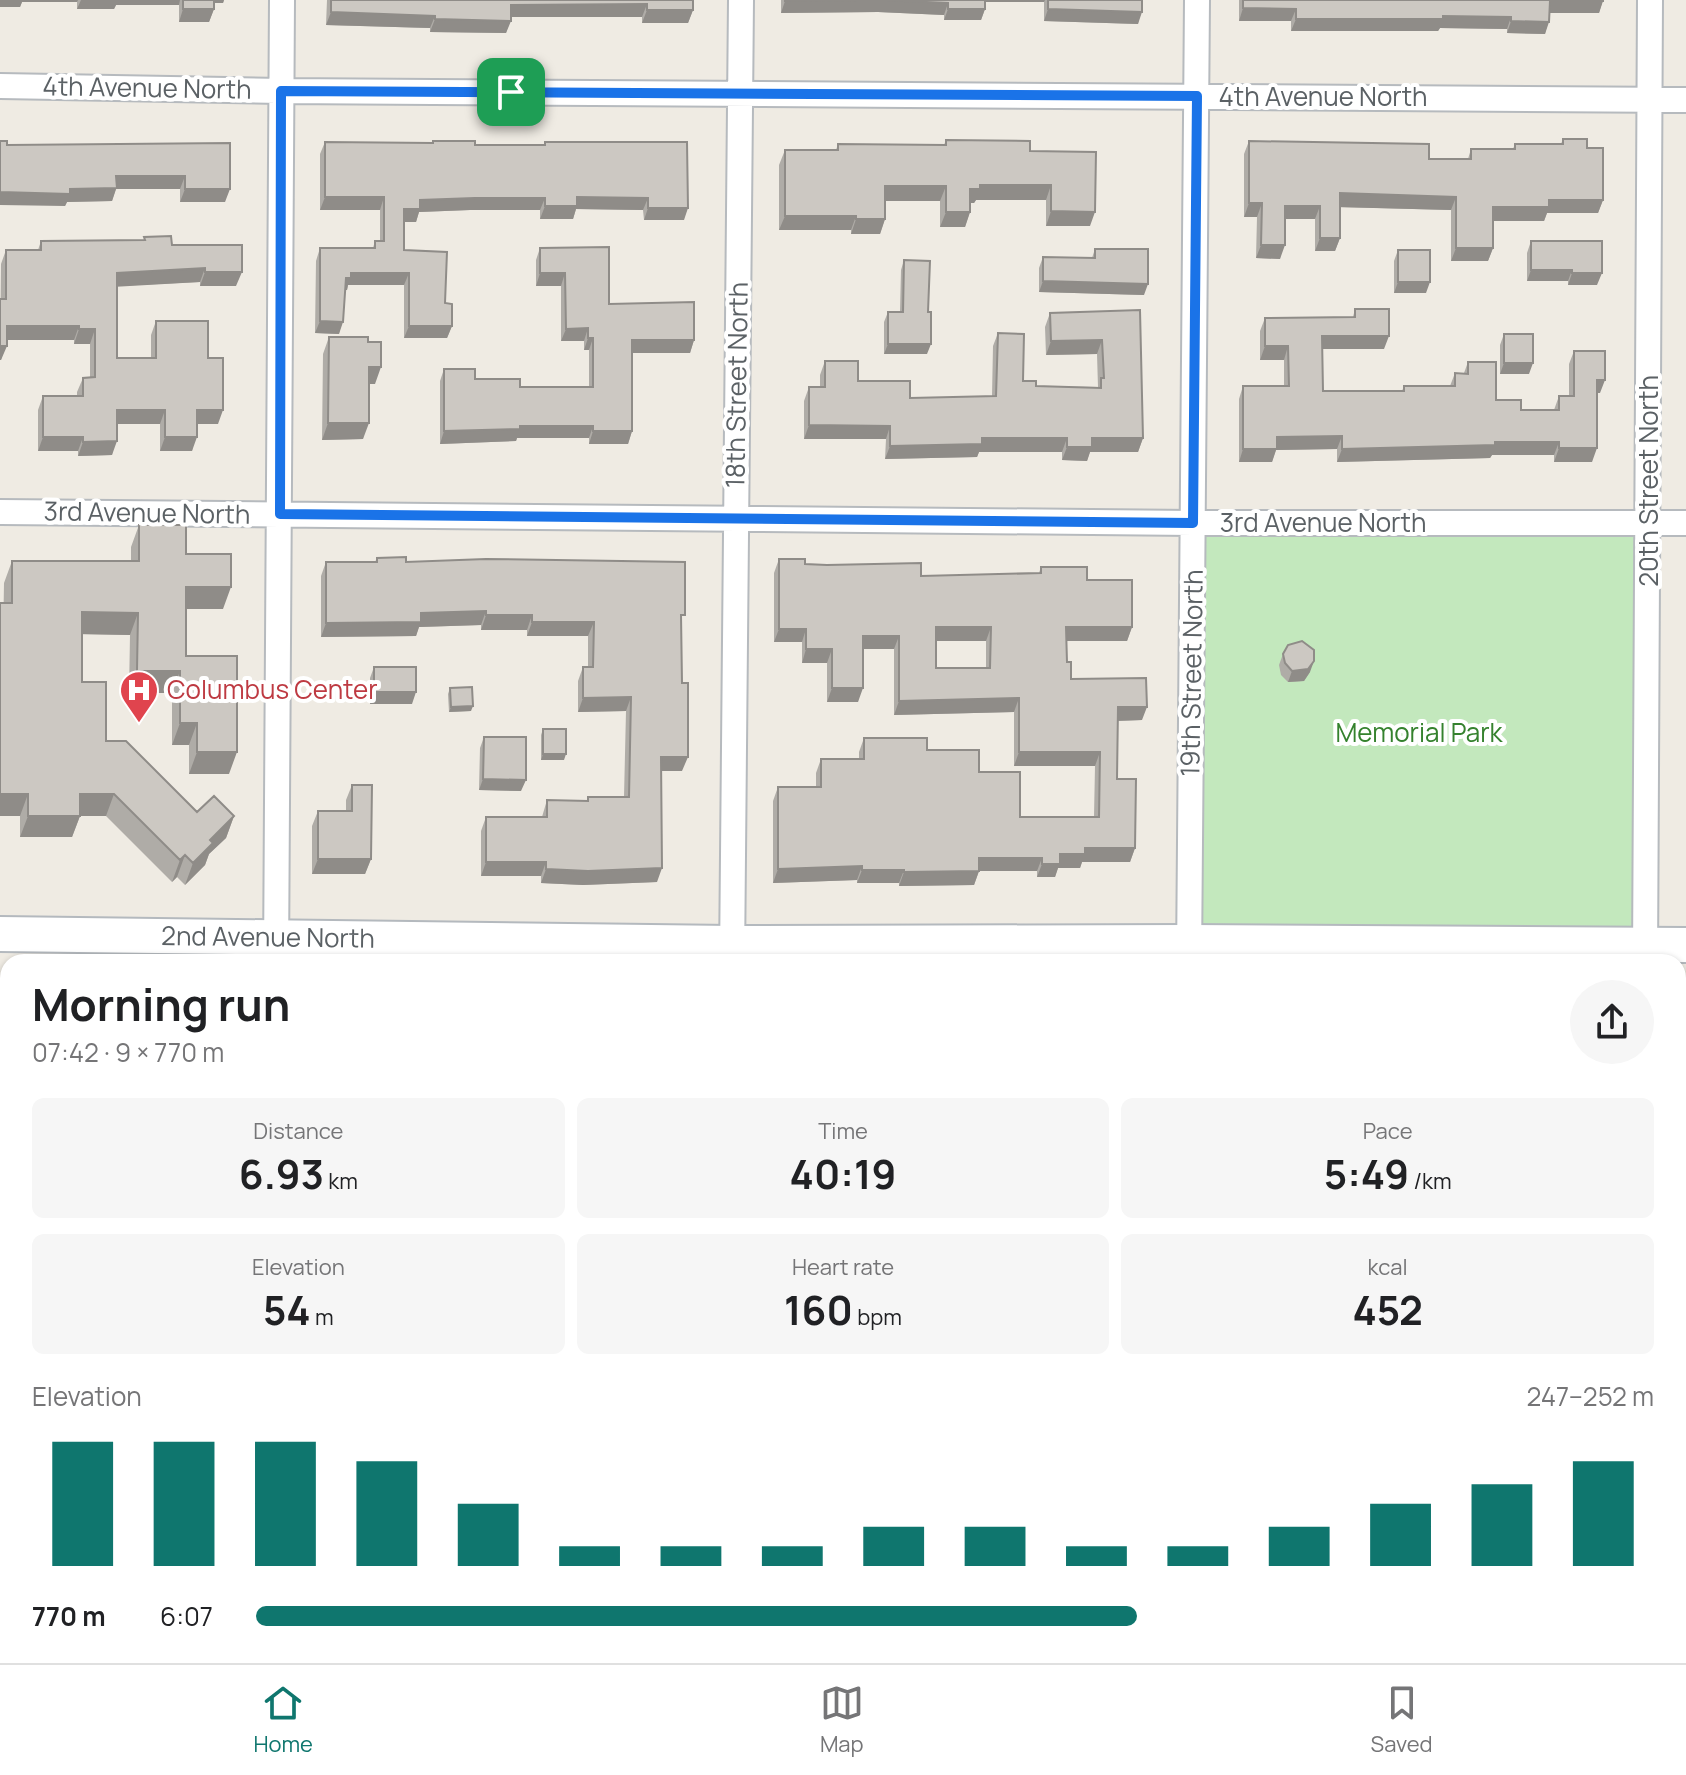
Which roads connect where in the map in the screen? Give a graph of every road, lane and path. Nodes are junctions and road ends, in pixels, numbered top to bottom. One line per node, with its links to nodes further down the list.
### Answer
1 (282, 0): 6 (street)
2 (741, 0): 7 (street, 18th Street North)
3 (1197, 0): 8 (street, 19th Street North)
4 (1650, 0): 9 (street, 20th Street North)
5 (0, 86): 6 (street, 4th Avenue North)
6 (281, 91): 7 (street, 4th Avenue North); 12 (street)
7 (741, 94): 8 (street, 4th Avenue North); 13 (street, 18th Street North)
8 (1197, 96): 9 (street, 4th Avenue North); 15 (street, 19th Street North)
9 (1650, 100): 10 (street, 4th Avenue North); 14 (street, 20th Street North)
10 (1686, 100)
11 (0, 512): 12 (street, 3rd Avenue North)
12 (280, 514): 13 (street, 3rd Avenue North); 19 (street)
13 (736, 518): 15 (street, 3rd Avenue North); 20 (street, 18th Street North)
14 (1649, 522): 15 (street, 3rd Avenue North); 16 (street, 3rd Avenue North); 22 (street, 20th Street North)
15 (1193, 523): 21 (street, 19th Street North)
16 (1686, 523)
17 (0, 934): 19 (main road, 2nd Avenue North)
18 (1686, 945): 22 (main road, 2nd Avenue North)
19 (276, 949): 20 (main road, 2nd Avenue North)
20 (732, 952): 21 (main road, 2nd Avenue North)
21 (1189, 952): 22 (main road, 2nd Avenue North)
22 (1645, 953)

